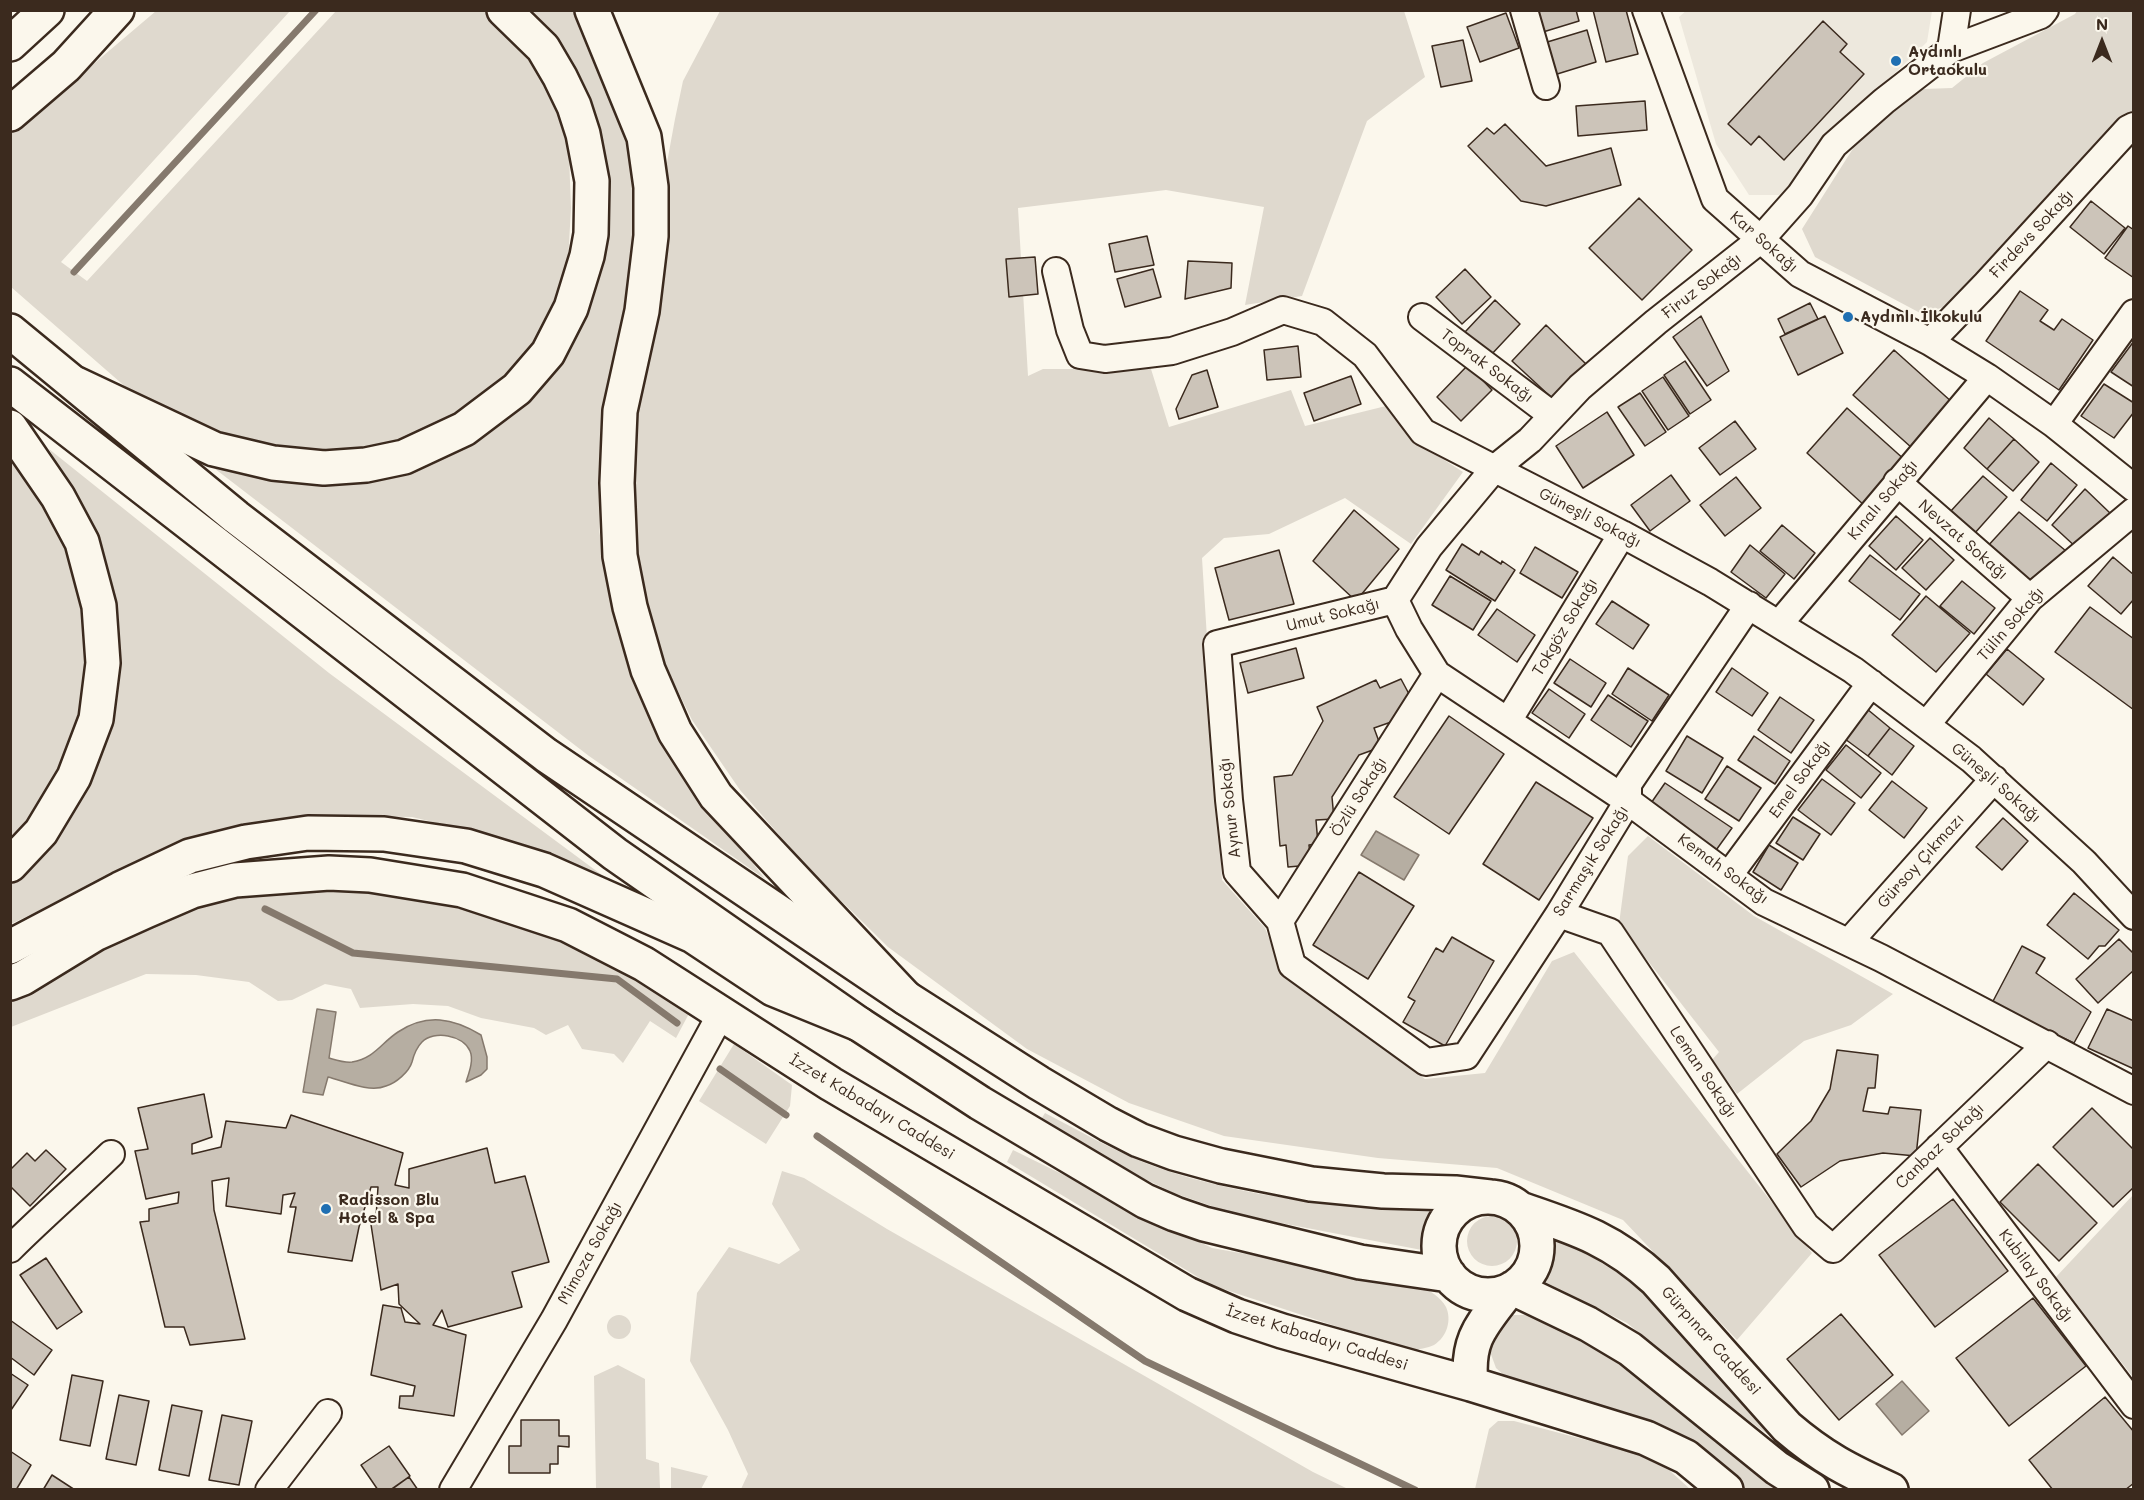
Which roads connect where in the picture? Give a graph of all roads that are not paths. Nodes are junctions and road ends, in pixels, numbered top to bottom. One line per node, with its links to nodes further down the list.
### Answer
1 (47, 10): 10 (main road)
2 (117, 10): 12 (main road)
3 (141, 10): 12 (main road)
4 (504, 10): 24 (main road)
5 (592, 10): 52 (main road)
6 (1524, 10): 13 (street)
7 (1646, 10): 16 (street, Kar Sokağı)
8 (1957, 10): 11 (street)
9 (2044, 10): 11 (street, Firuz Sokağı)
10 (10, 44)
11 (1951, 49): 16 (street, Firuz Sokağı)
12 (66, 66): 14 (main road)
13 (1545, 86)
14 (10, 114)
15 (2133, 126): 21 (street, Firdevs Sokağı)
16 (1760, 240): 21 (street, Kar Sokağı); 25 (street, Firuz Sokağı)
17 (1056, 271): 28 (street, Güneşli Sokağı)
18 (2133, 314): 26 (street)
19 (1422, 317): 25 (street, Toprak Sokağı)
20 (10, 331): 24 (main road)
21 (1930, 342): 22 (street, Kar Sokağı)
22 (1987, 377): 26 (street, Kar Sokağı); 29 (street, Kınalı Sokağı)
23 (10, 384): 54 (main road)
24 (76, 384): 52 (main road)
25 (1552, 415): 28 (street, Firuz Sokağı)
26 (2054, 424): 30 (street, Kar Sokağı)
27 (10, 427): 44 (main road)
28 (1494, 469): 32 (street, Güneşli Sokağı); 34 (street, Umut Sokağı)
29 (1897, 482): 33 (street, Nevzat Sokağı); 36 (street, Kınalı Sokağı)
30 (2133, 488)
31 (2133, 511): 33 (street, Tülin Sokağı)
32 (1622, 534): 35 (street, Güneşli Sokağı); 40 (street, Tokgöz Sokağı)
33 (2030, 598): 41 (street, Tülin Sokağı)
34 (1395, 600): 37 (street, Umut Sokağı); 38 (street, Kemah Sokağı)
35 (1749, 605): 36 (street, Güneşli Sokağı); 43 (street, Sarmaşık Sokağı)
36 (1779, 624): 39 (street, Güneşli Sokağı)
37 (1217, 644): 48 (street, Aynur Sokağı)
38 (1437, 674): 40 (street, Kemah Sokağı); 48 (street, Özlü Sokağı)
39 (1871, 683): 41 (street, Güneşli Sokağı); 45 (street, Emel Sokağı)
40 (1509, 721): 43 (street, Kemah Sokağı)
41 (1926, 725): 42 (street, Güneşli Sokağı)
42 (1994, 780): 47 (street, Güneşli Sokağı); 49 (street, Gürsoy Çıkmazı)
43 (1628, 801): 45 (street, Kemah Sokağı); 46 (street, Sarmaşık Sokağı)
44 (10, 865)
45 (1730, 875): 49 (street, Kemah Sokağı)
46 (1559, 914): 56 (street, Sarmaşık Sokağı); 63 (street, Leman Sokağı)
47 (2133, 916)
48 (1280, 921): 56 (street, Aynur Sokağı)
49 (1849, 942): 55 (street, Kemah Sokağı)
50 (10, 947): 54 (main road)
51 (10, 983): 53 (main road, İzzet Kabadayı Caddesi)
52 (906, 998): 60 (main road)
53 (721, 1014): 66 (main road, İzzet Kabadayı Caddesi); 70 (street, Mimoza Sokağı)
54 (859, 1024): 64 (main road)
55 (2047, 1044): 57 (street, Kemah Sokağı); 58 (street, Canbaz Sokağı)
56 (1466, 1056)
57 (2133, 1090)
58 (1939, 1147): 63 (street, Canbaz Sokağı); 67 (street, Kubilay Sokağı)
59 (111, 1154): 62 (street)
60 (1490, 1197): 61 (main road); 64 (main road)
61 (1520, 1209): 65 (main road); 73 (main road, Gürpınar Caddesi)
62 (10, 1249)
63 (1833, 1250)
64 (1453, 1280): 65 (main road); 66 (main road)
65 (1510, 1290): 66 (main road); 72 (main road)
66 (1471, 1384): 71 (main road, İzzet Kabadayı Caddesi)
67 (2133, 1405)
68 (328, 1413): 69 (street)
69 (269, 1490)
70 (453, 1490)
71 (1726, 1490)
72 (1812, 1490)
73 (1891, 1490)

